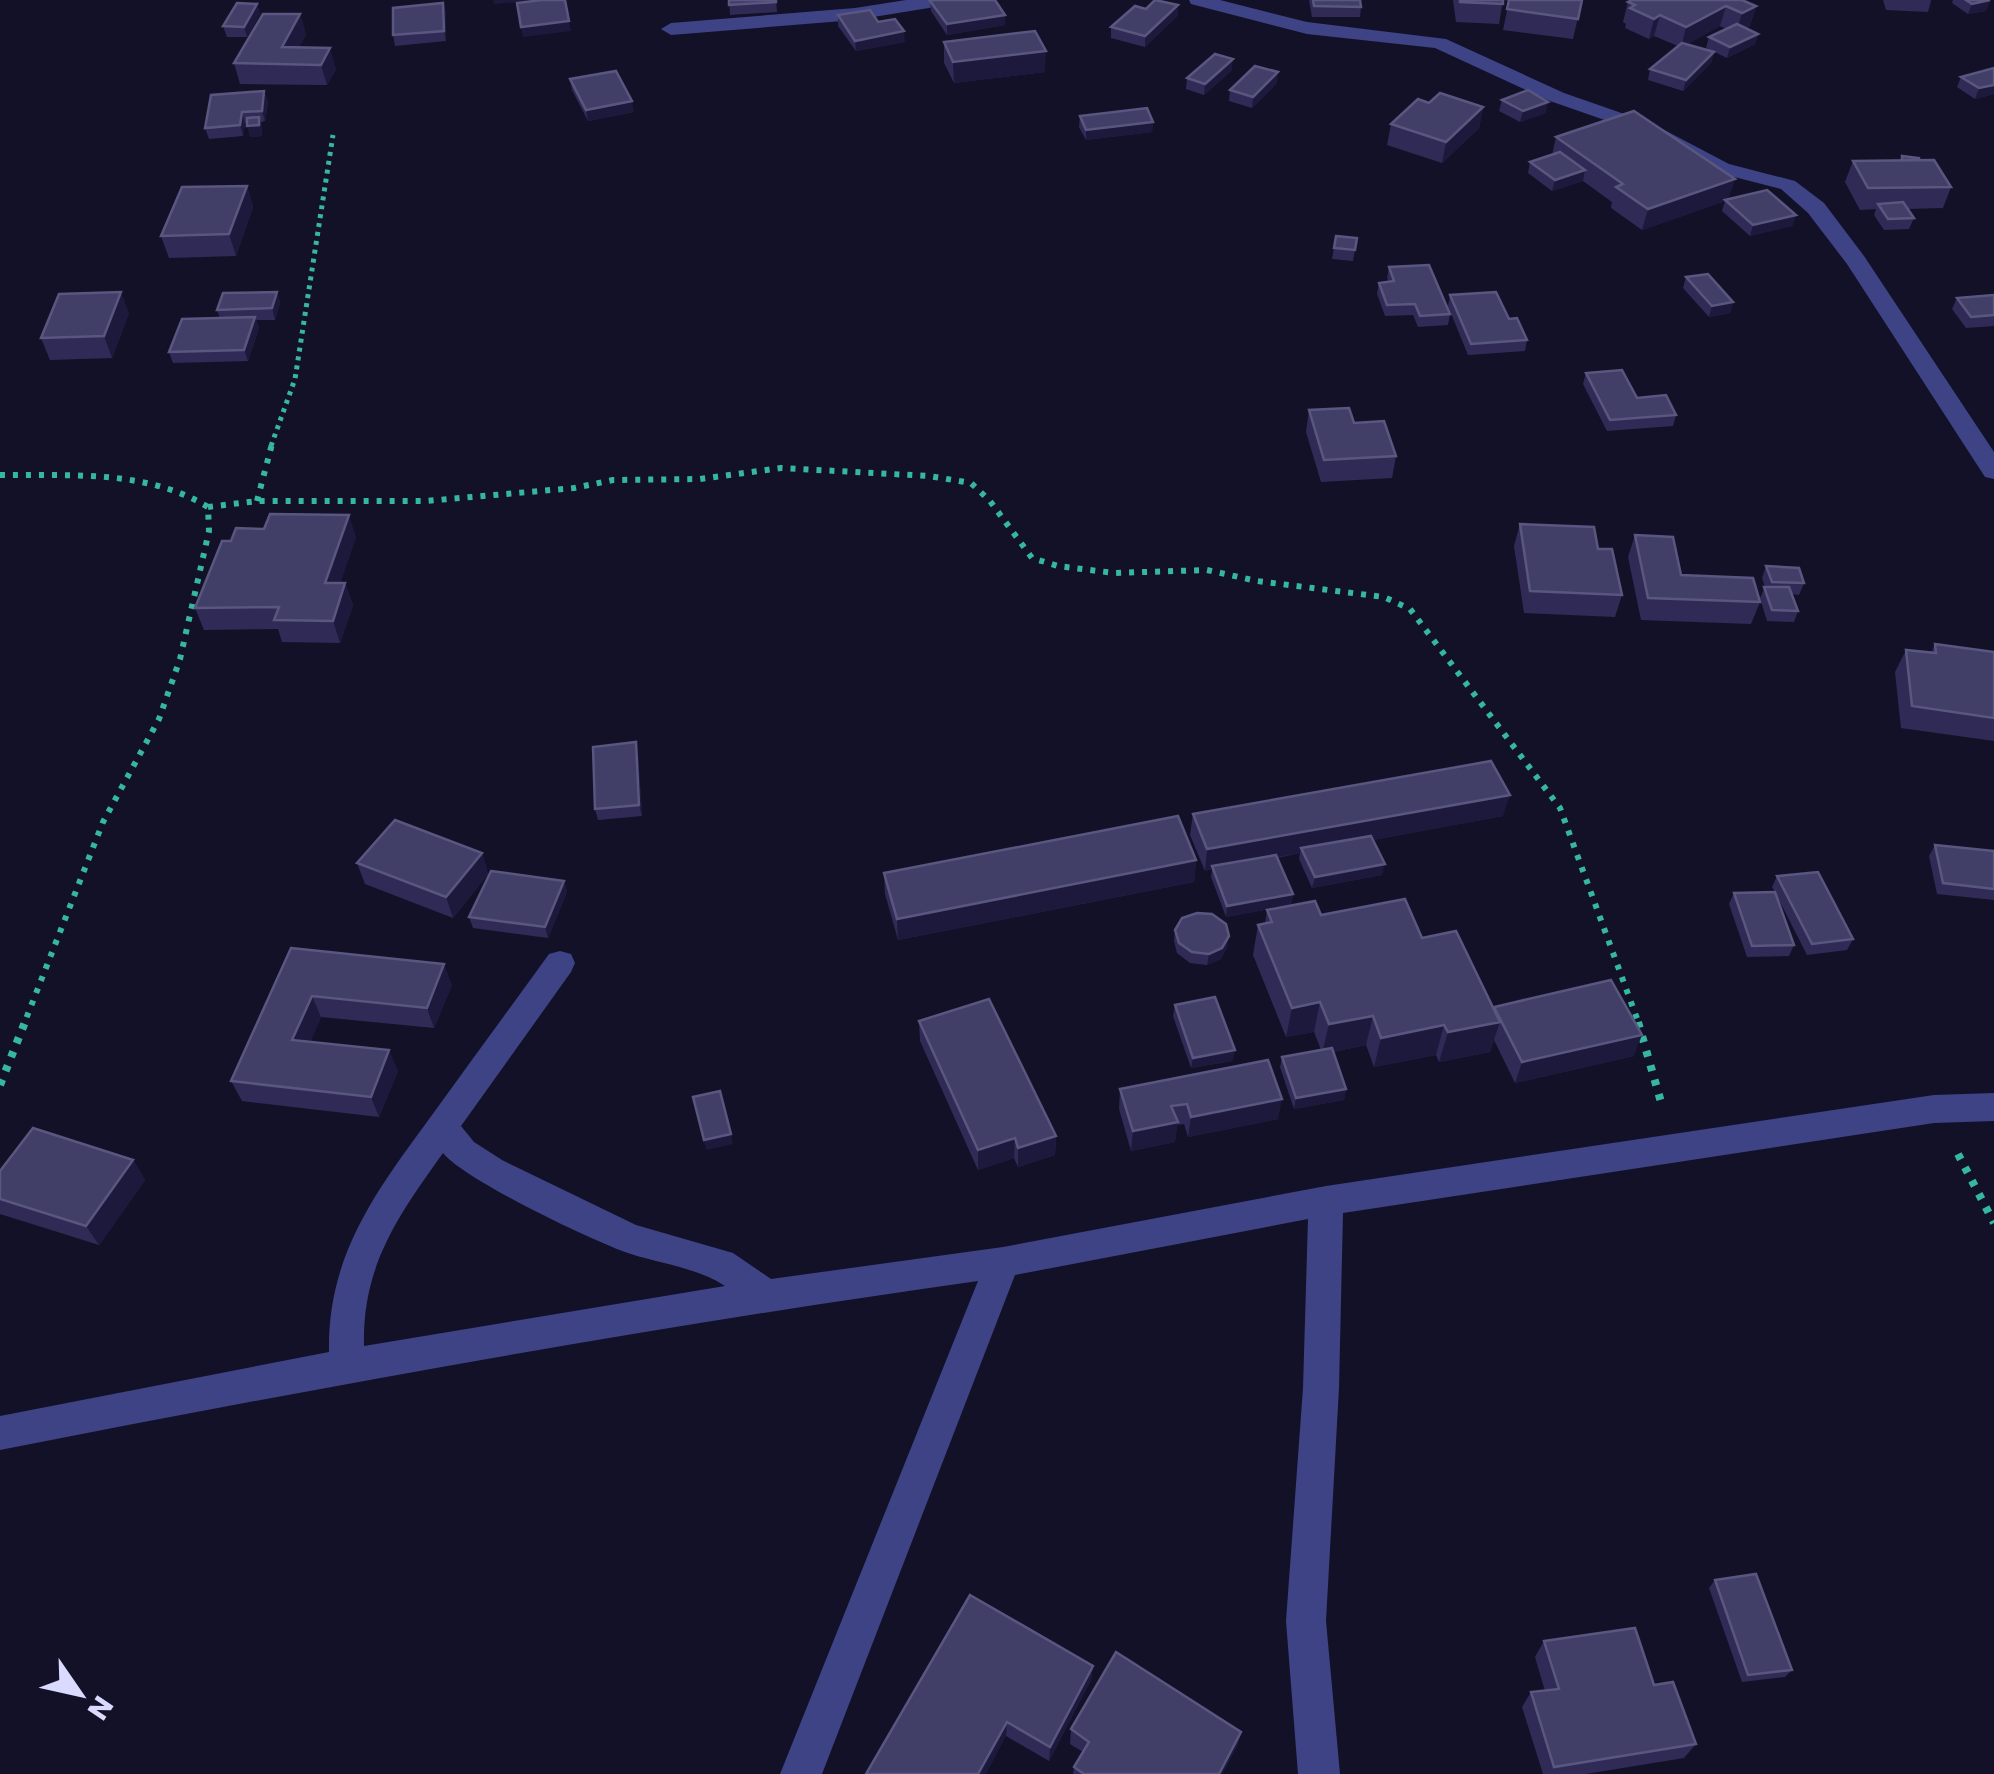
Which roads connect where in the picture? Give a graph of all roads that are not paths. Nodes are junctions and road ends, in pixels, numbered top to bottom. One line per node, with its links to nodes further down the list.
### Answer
1 (941, 0): 3 (street)
2 (1198, 0): 4 (street)
3 (671, 29)
4 (1994, 471)
5 (560, 963): 7 (street)
6 (1994, 1106): 8 (street)
7 (442, 1127): 10 (street); 11 (street)
8 (1326, 1201): 9 (street); 14 (street)
9 (1003, 1262): 10 (street); 13 (street)
10 (767, 1296): 11 (street)
11 (346, 1365): 12 (street)
12 (0, 1433)
13 (802, 1774)
14 (1318, 1774)

